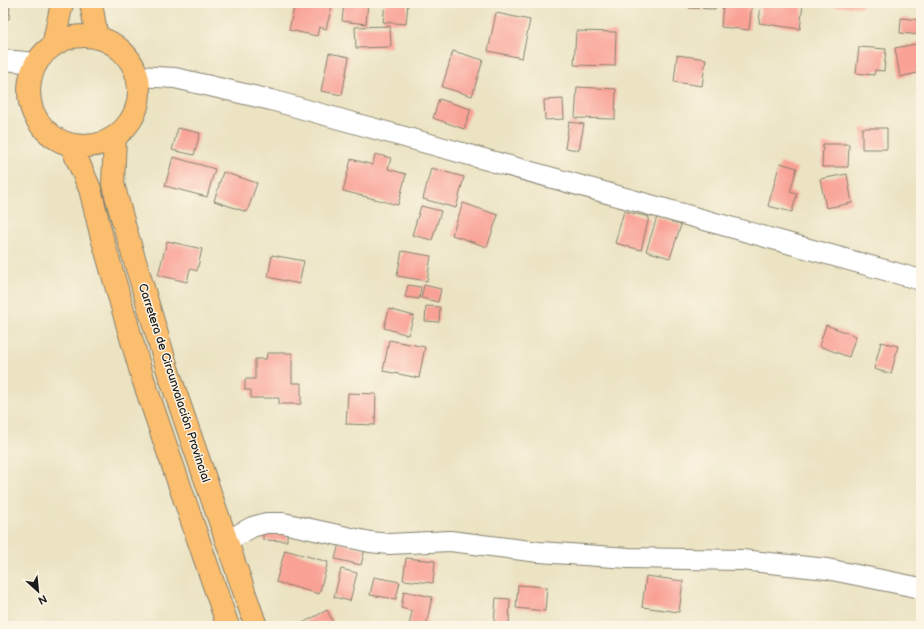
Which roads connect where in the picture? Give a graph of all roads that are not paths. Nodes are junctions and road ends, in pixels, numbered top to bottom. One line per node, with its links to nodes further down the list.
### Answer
1 (62, 3): 4 (highway)
2 (91, 3): 3 (highway)
3 (97, 38): 4 (highway); 7 (highway)
4 (53, 46): 6 (highway)
5 (3, 60): 6 (street)
6 (37, 63): 9 (highway)
7 (137, 76): 8 (highway); 10 (street)
8 (116, 137): 9 (highway); 11 (highway, Carretera de Circunvalación Provincial)
9 (71, 145): 13 (highway)
10 (921, 280)
11 (227, 541): 12 (street); 14 (highway, Carretera de Circunvalación Provincial)
12 (921, 588)
13 (228, 626)
14 (256, 626)

